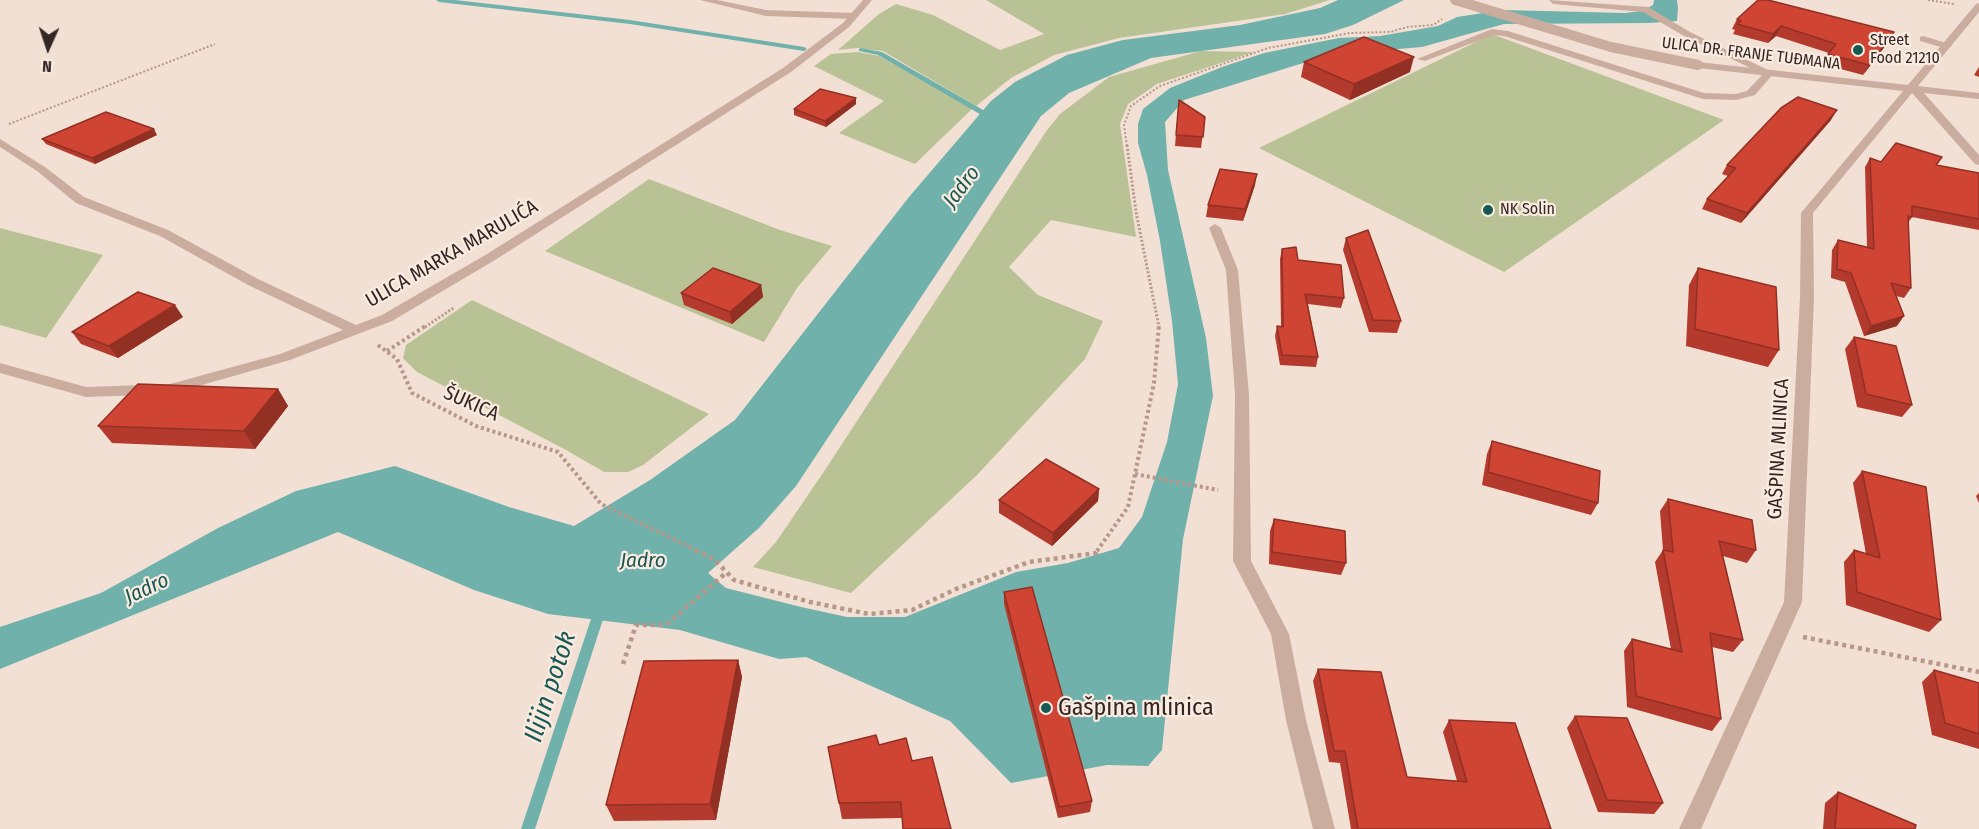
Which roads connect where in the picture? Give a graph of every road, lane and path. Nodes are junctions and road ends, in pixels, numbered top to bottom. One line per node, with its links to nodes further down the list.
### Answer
1 (704, 0): 6 (street)
2 (868, 0): 6 (street, ULICA MARKA MARULIĆA)
3 (1455, 0): 12 (street, ULICA DR. FRANJE TUĐMANA, bridge)
4 (1553, 2): 12 (street)
5 (1979, 6): 10 (street, GAŠPINA MLINICA)
6 (854, 16): 19 (street, ULICA MARKA MARULIĆA)
7 (1443, 19): 21 (path)
8 (1923, 39): 10 (street)
9 (215, 44): 15 (path)
10 (1947, 46): 13 (street, GAŠPINA MLINICA)
11 (1422, 58): 12 (street)
12 (1769, 73): 13 (street, ULICA DR. FRANJE TUĐMANA)
13 (1913, 87): 14 (street, ULICA DR. FRANJE TUĐMANA); 17 (street); 24 (street, GAŠPINA MLINICA)
14 (1979, 96)
15 (0, 128)
16 (0, 142): 19 (street)
17 (1979, 162)
18 (1215, 228): 22 (street)
19 (356, 330): 20 (street, ULICA MARKA MARULIĆA); 23 (path, ŠUKICA)
20 (0, 368)
21 (1135, 474): 22 (path); 23 (path)
22 (1242, 494): 27 (street)
23 (727, 572): 25 (path)
24 (1780, 632): 26 (path); 28 (street, GAŠPINA MLINICA)
25 (623, 664)
26 (1979, 672)
27 (1324, 829)
28 (1690, 829)

